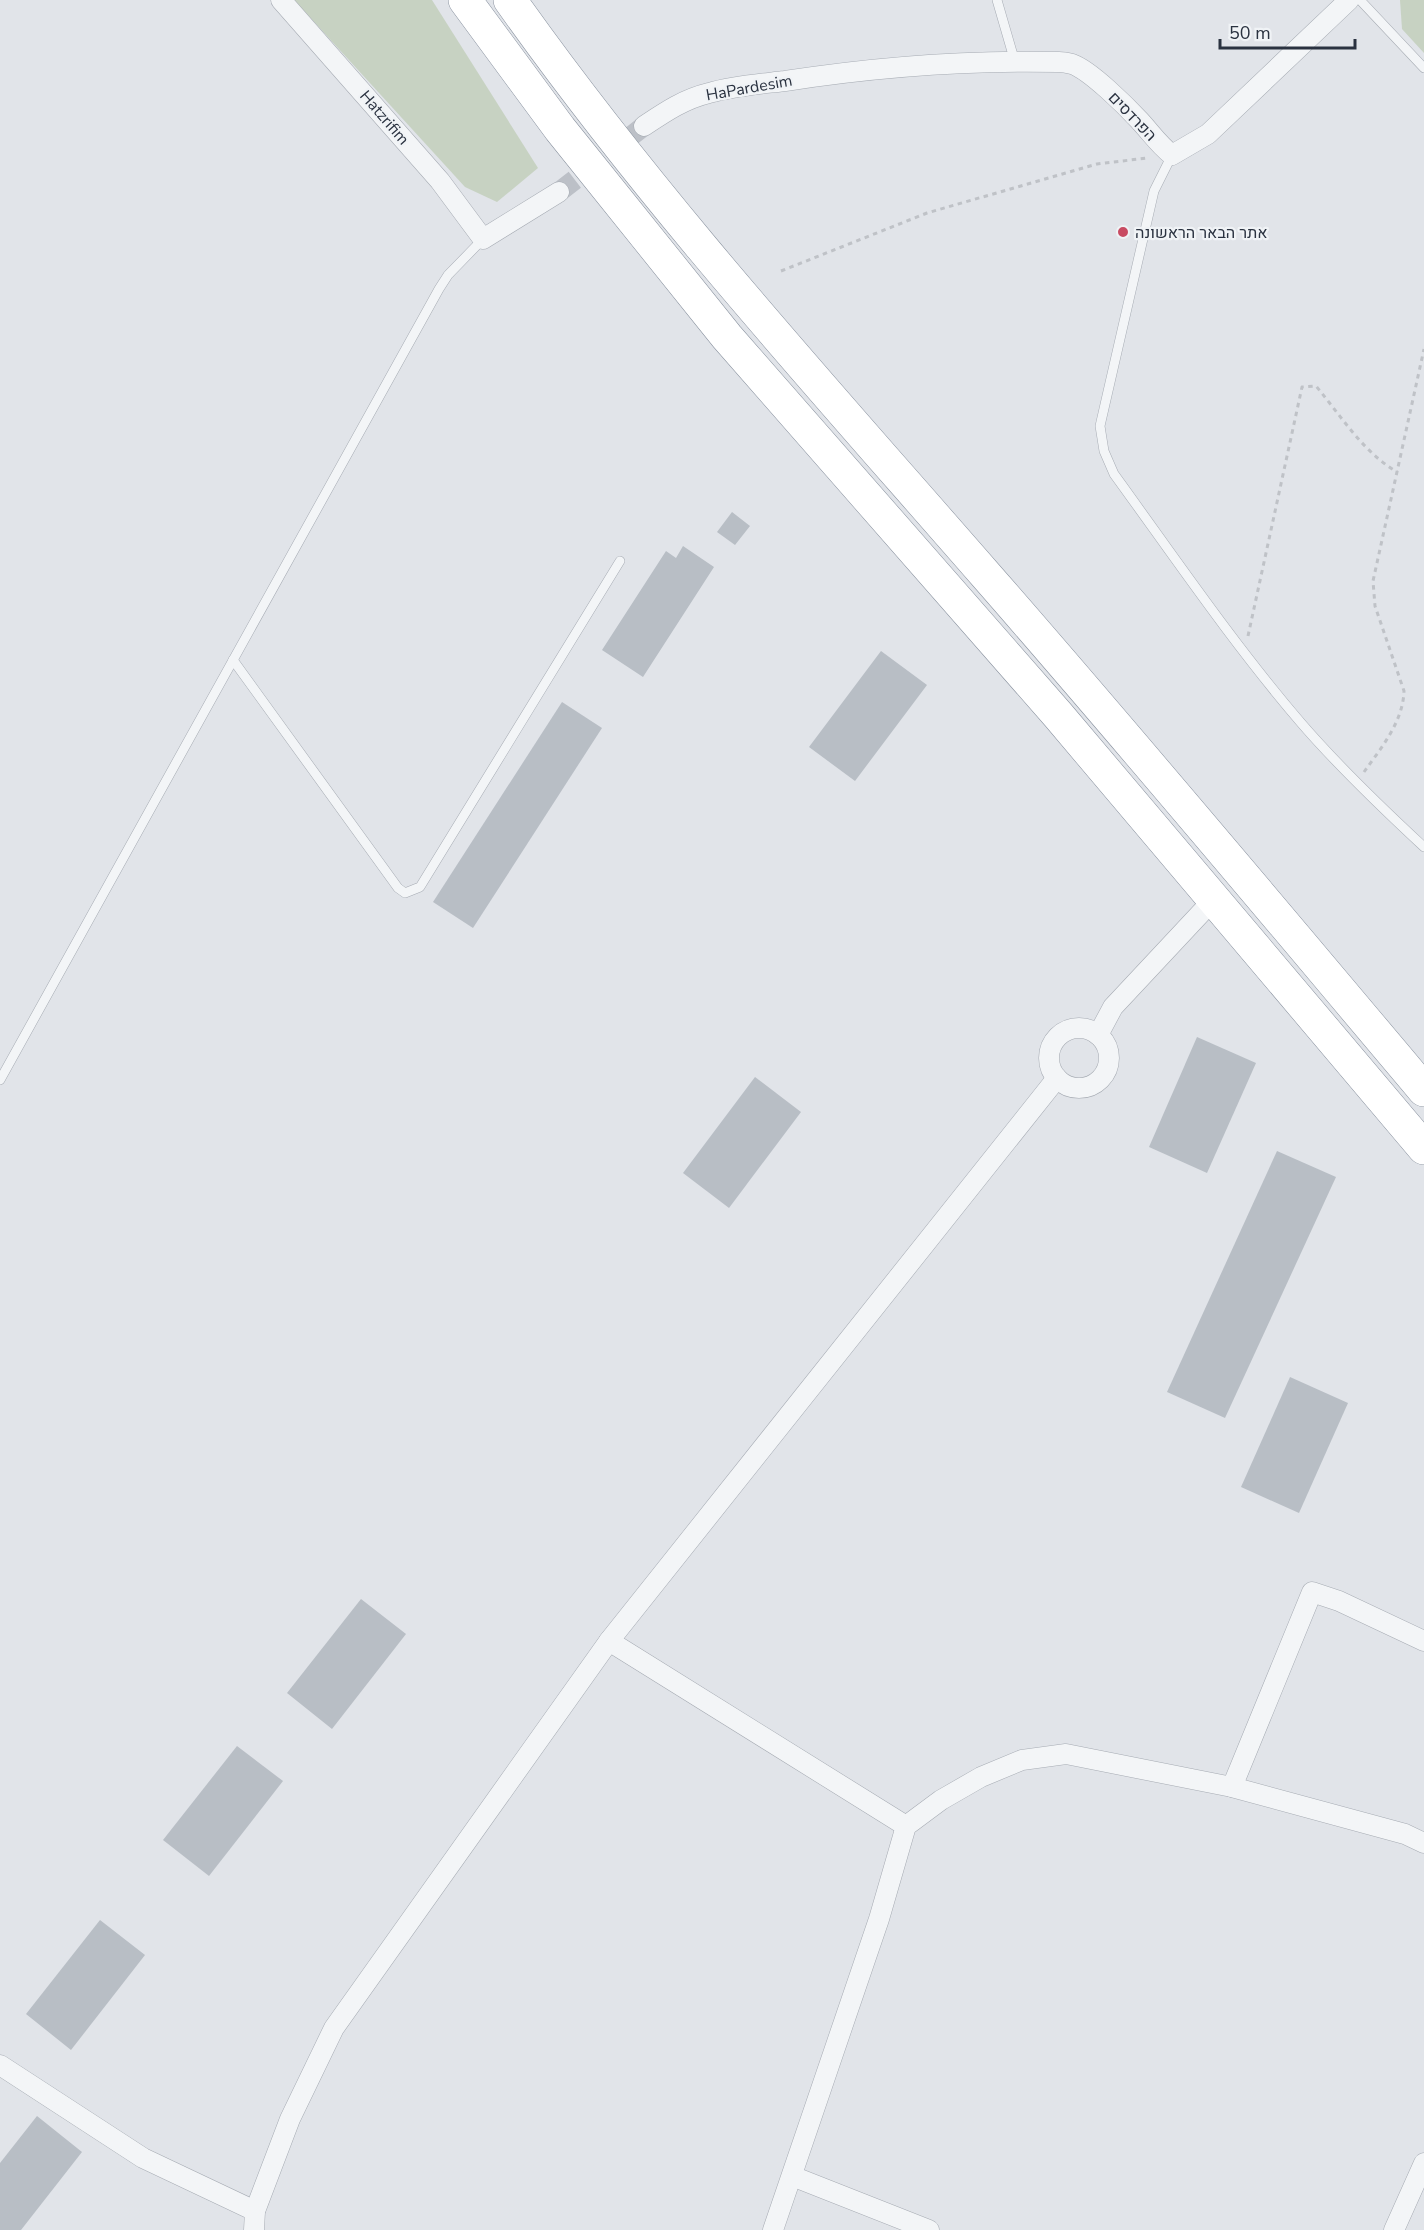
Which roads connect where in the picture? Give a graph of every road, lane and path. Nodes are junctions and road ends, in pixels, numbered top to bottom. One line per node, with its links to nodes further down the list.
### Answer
1 (281, 0): 13 (street, Hatzrifim)
2 (465, 0): 22 (highway)
3 (510, 0): 26 (highway)
4 (997, 0): 7 (lane)
5 (1349, 0): 11 (street, הפרדסים)
6 (1360, 0): 8 (lane)
7 (1015, 62): 9 (street, הפרדסים); 11 (street, הפרדסים)
8 (1424, 68)
9 (862, 71): 10 (street, HaPardesim)
10 (644, 126)
11 (1172, 154): 14 (path); 18 (lane)
12 (558, 192): 13 (street)
13 (483, 239): 19 (lane)
14 (781, 271)
15 (1424, 349): 16 (path)
16 (1397, 472): 18 (path); 20 (path)
17 (620, 561): 19 (lane)
18 (1245, 652): 20 (lane)
19 (233, 660): 25 (lane)
20 (1356, 783): 21 (lane)
21 (1424, 847)
22 (1214, 899): 23 (street); 27 (highway)
23 (1098, 1035): 24 (street); 24 (street)
24 (1057, 1078): 28 (street)
25 (0, 1080)
26 (1424, 1090)
27 (1424, 1148)
28 (609, 1641): 31 (street); 36 (street)
29 (1424, 1641): 30 (street)
30 (1232, 1787): 31 (street); 32 (street)
31 (906, 1826): 35 (street)
32 (1424, 1843)
33 (0, 2065): 36 (street)
34 (1424, 2163): 39 (street)
35 (792, 2176): 37 (street); 38 (street)
36 (254, 2221)
37 (773, 2230)
38 (929, 2230)
39 (1394, 2230)

